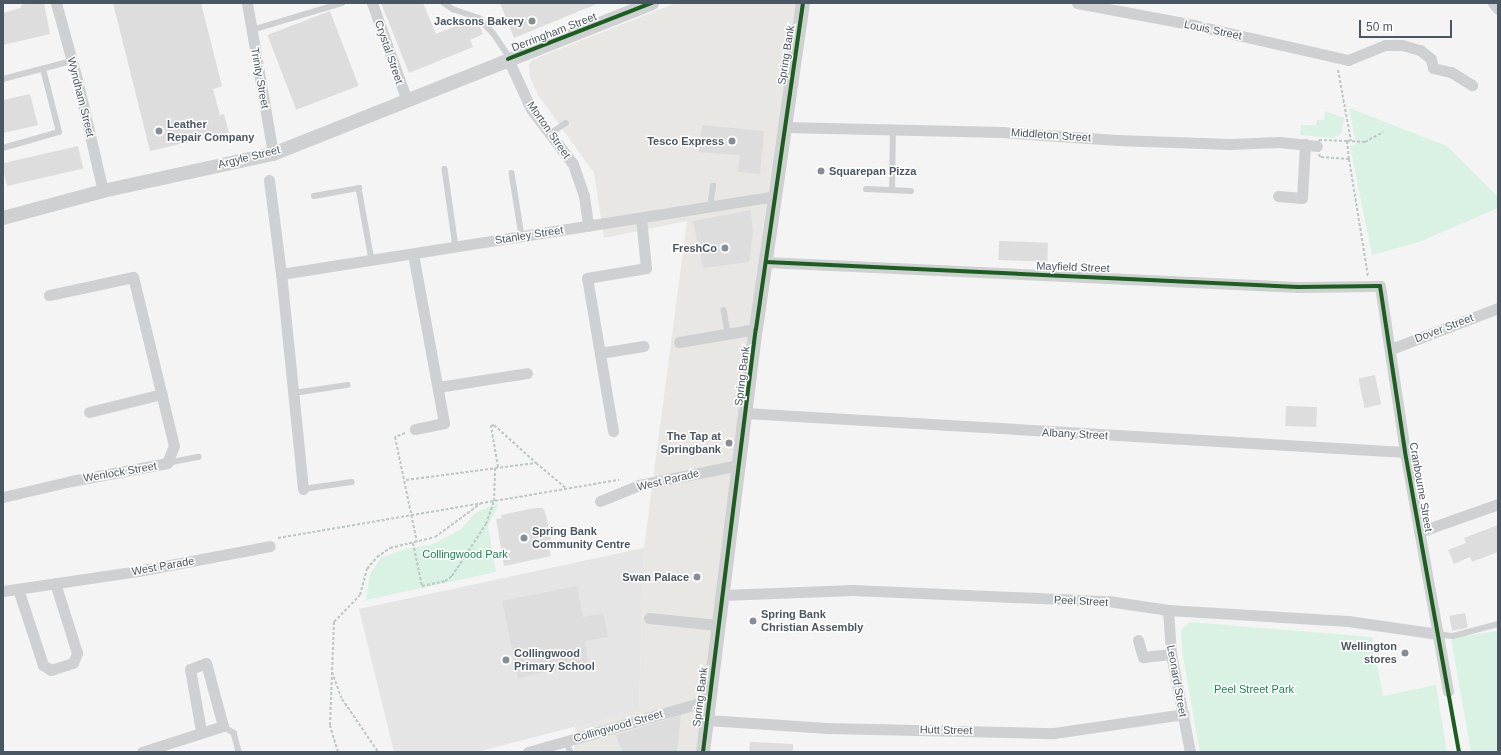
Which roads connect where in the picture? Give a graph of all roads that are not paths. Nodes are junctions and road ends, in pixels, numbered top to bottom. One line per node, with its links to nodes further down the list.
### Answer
1 (56, 3): 13 (street, Wyndham Street)
2 (247, 3): 11 (street, Trinity Street)
3 (342, 3): 11 (lane)
4 (372, 3): 17 (street, Crystal Street)
5 (444, 3): 12 (lane)
6 (652, 3): 12 (street, Derringham Street)
7 (804, 3): 19 (street, Spring Bank)
8 (1077, 3): 16 (street, Louis Street)
9 (1493, 3): 10 (street)
10 (1498, 9)
11 (252, 30): 25 (street, Trinity Street)
12 (509, 59): 17 (street, Argyle Street); 21 (street, Morton Street)
13 (72, 61): 14 (lane); 32 (street, Wyndham Street)
14 (43, 69): 15 (lane); 24 (lane)
15 (3, 79)
16 (1472, 85)
17 (406, 101): 25 (street, Argyle Street)
18 (566, 123): 21 (lane)
19 (784, 127): 20 (street, Middleton Street); 35 (street, Spring Bank)
20 (893, 129): 22 (street, Middleton Street); 31 (lane)
21 (550, 134): 40 (street, Morton Street)
22 (1305, 144): 23 (street, Middleton Street); 36 (street)
23 (1317, 146)
24 (3, 148)
25 (273, 154): 32 (street, Argyle Street)
26 (445, 169): 42 (lane)
27 (512, 174): 41 (lane)
28 (269, 180): 46 (street)
29 (713, 186): 37 (lane)
30 (866, 189): 31 (lane)
31 (892, 190): 33 (lane)
32 (103, 191): 38 (street, Argyle Street)
33 (911, 191)
34 (314, 196): 44 (lane)
35 (776, 196): 37 (street, Stanley Street); 45 (street, Spring Bank)
36 (1278, 196)
37 (710, 206): 39 (street, Stanley Street)
38 (3, 218)
39 (641, 218): 40 (street, Stanley Street); 56 (street)
40 (588, 226): 41 (street, Stanley Street)
41 (522, 236): 42 (street, Stanley Street)
42 (456, 247): 43 (street, Stanley Street)
43 (413, 254): 44 (street, Stanley Street); 59 (street)
44 (372, 260): 46 (street, Stanley Street)
45 (766, 262): 47 (street, Mayfield Street); 51 (street, Spring Bank)
46 (281, 274): 60 (street)
47 (1374, 286): 55 (street, Cranbourne Street)
48 (49, 295): 61 (street, Wenlock Street)
49 (1498, 308): 55 (street, Dover Street)
50 (724, 310): 52 (lane)
51 (756, 329): 52 (street); 63 (street, Spring Bank)
52 (728, 334): 53 (street)
53 (679, 342)
54 (643, 346): 56 (street)
55 (1391, 349): 66 (street, Cranbourne Street)
56 (600, 353): 65 (street)
57 (527, 373): 59 (street)
58 (347, 385): 60 (lane)
59 (438, 387): 64 (street)
60 (294, 393): 71 (street)
61 (162, 394): 62 (street); 68 (street, Wenlock Street)
62 (89, 412)
63 (746, 414): 66 (street, Albany Street); 69 (street, Spring Bank)
64 (415, 429)
65 (613, 431)
66 (1405, 452): 75 (street, Cranbourne Street)
67 (198, 457): 68 (lane)
68 (167, 463): 72 (street, Wenlock Street)
69 (739, 465): 73 (street, West Parade); 80 (street, Spring Bank)
70 (352, 482): 71 (lane)
71 (303, 489)
72 (3, 497)
73 (600, 501)
74 (1498, 504): 75 (street)
75 (1419, 532): 85 (street, Cranbourne Street)
76 (270, 546): 77 (street, West Parade)
77 (55, 583): 78 (street, West Parade); 78 (street)
78 (18, 589): 79 (street, West Parade)
79 (3, 591)
80 (722, 595): 81 (street, Peel Street); 84 (street, Spring Bank)
81 (1168, 610): 85 (street, Peel Street); 87 (street, Leonard Street)
82 (649, 618): 84 (street)
83 (1498, 624): 85 (lane)
84 (718, 625): 89 (street, Spring Bank)
85 (1438, 634): 88 (street, Cranbourne Street)
86 (1138, 640): 87 (street)
87 (1171, 654): 90 (street, Leonard Street)
88 (1448, 691)
89 (708, 705): 91 (street, Spring Bank); 94 (street, Collingwood Street)
90 (1184, 714): 91 (street, Hutt Street); 100 (street, Leonard Street)
91 (706, 720): 99 (street, Spring Bank)
92 (223, 726): 93 (street); 93 (street); 96 (lane)
93 (201, 732): 95 (street)
94 (566, 741): 97 (street, Collingwood Street); 98 (lane)
95 (142, 752)
96 (239, 752)
97 (528, 752)
98 (571, 752)
99 (703, 752)
100 (1190, 752)

